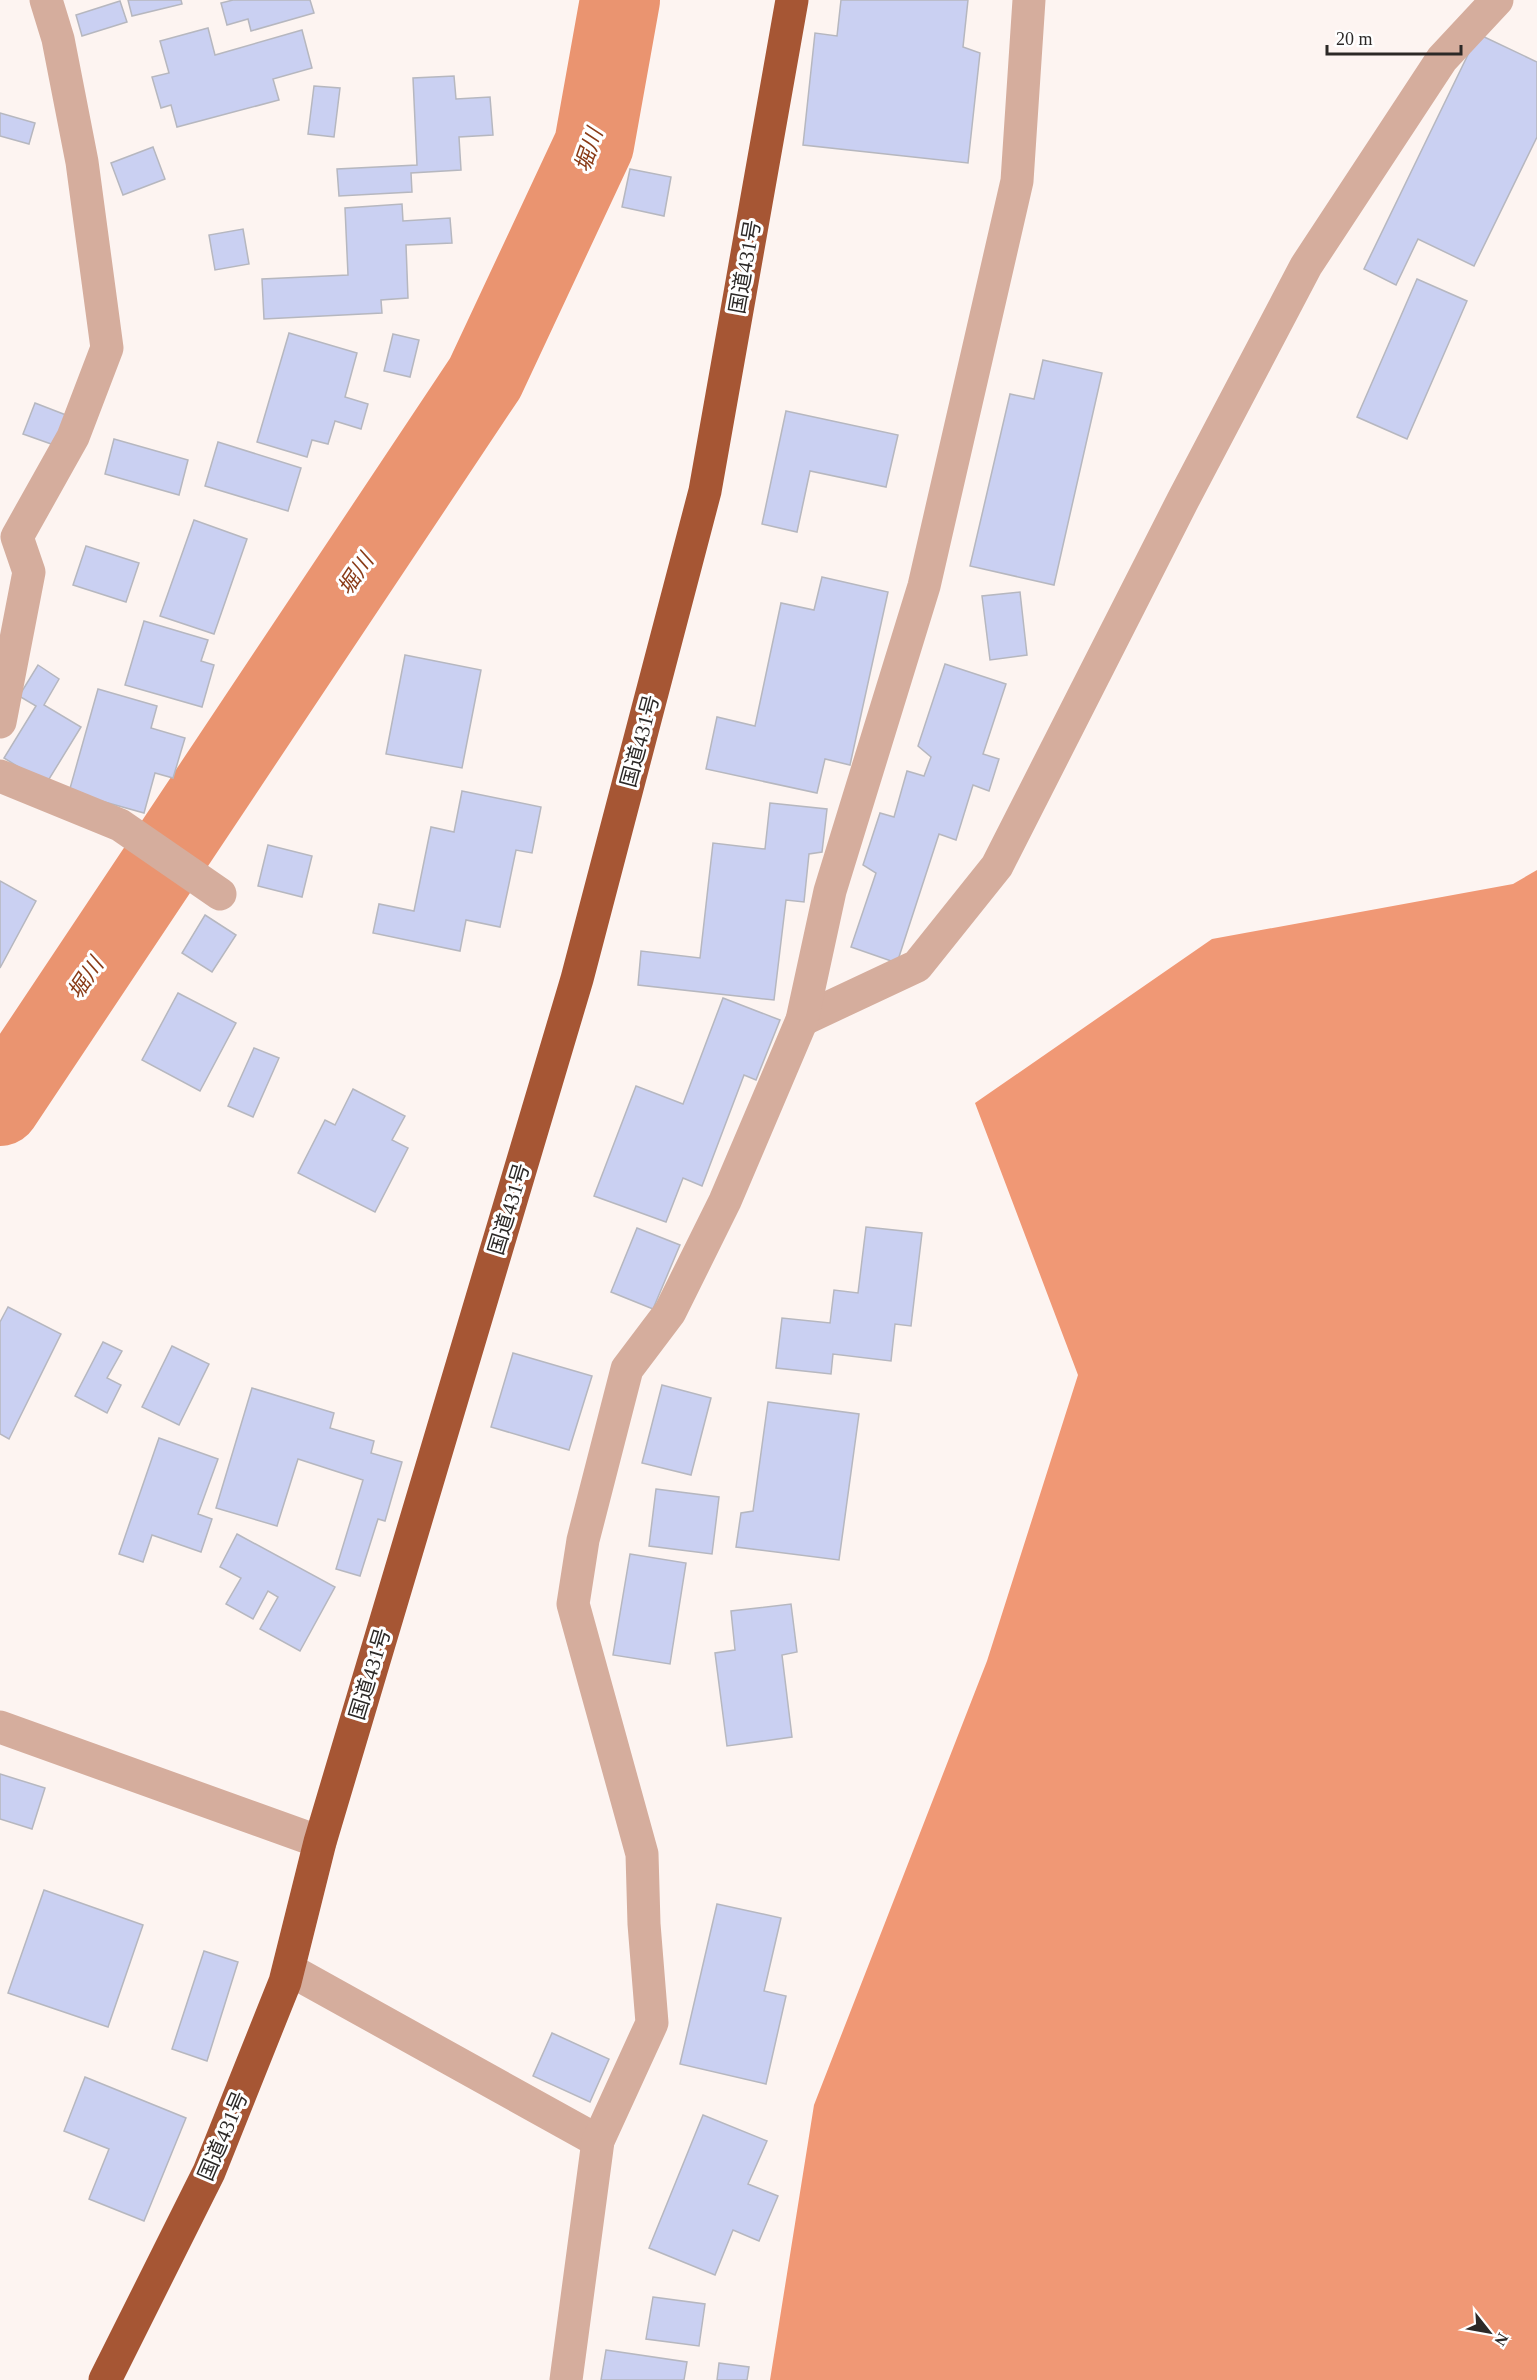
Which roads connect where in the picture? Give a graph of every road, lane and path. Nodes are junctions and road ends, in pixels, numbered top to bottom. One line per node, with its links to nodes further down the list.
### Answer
1 (46, 0): 5 (street)
2 (792, 0): 11 (highway, 国道431号)
3 (1029, 0): 9 (street)
4 (1497, 0): 9 (street)
5 (8, 534): 6 (street)
6 (0, 722)
7 (0, 776): 8 (street)
8 (220, 894)
9 (802, 1020): 13 (street)
10 (0, 1727): 11 (street)
11 (320, 1842): 12 (highway, 国道431号)
12 (290, 1970): 13 (street); 14 (highway, 国道431号)
13 (598, 2141): 15 (street)
14 (105, 2380)
15 (566, 2380)

